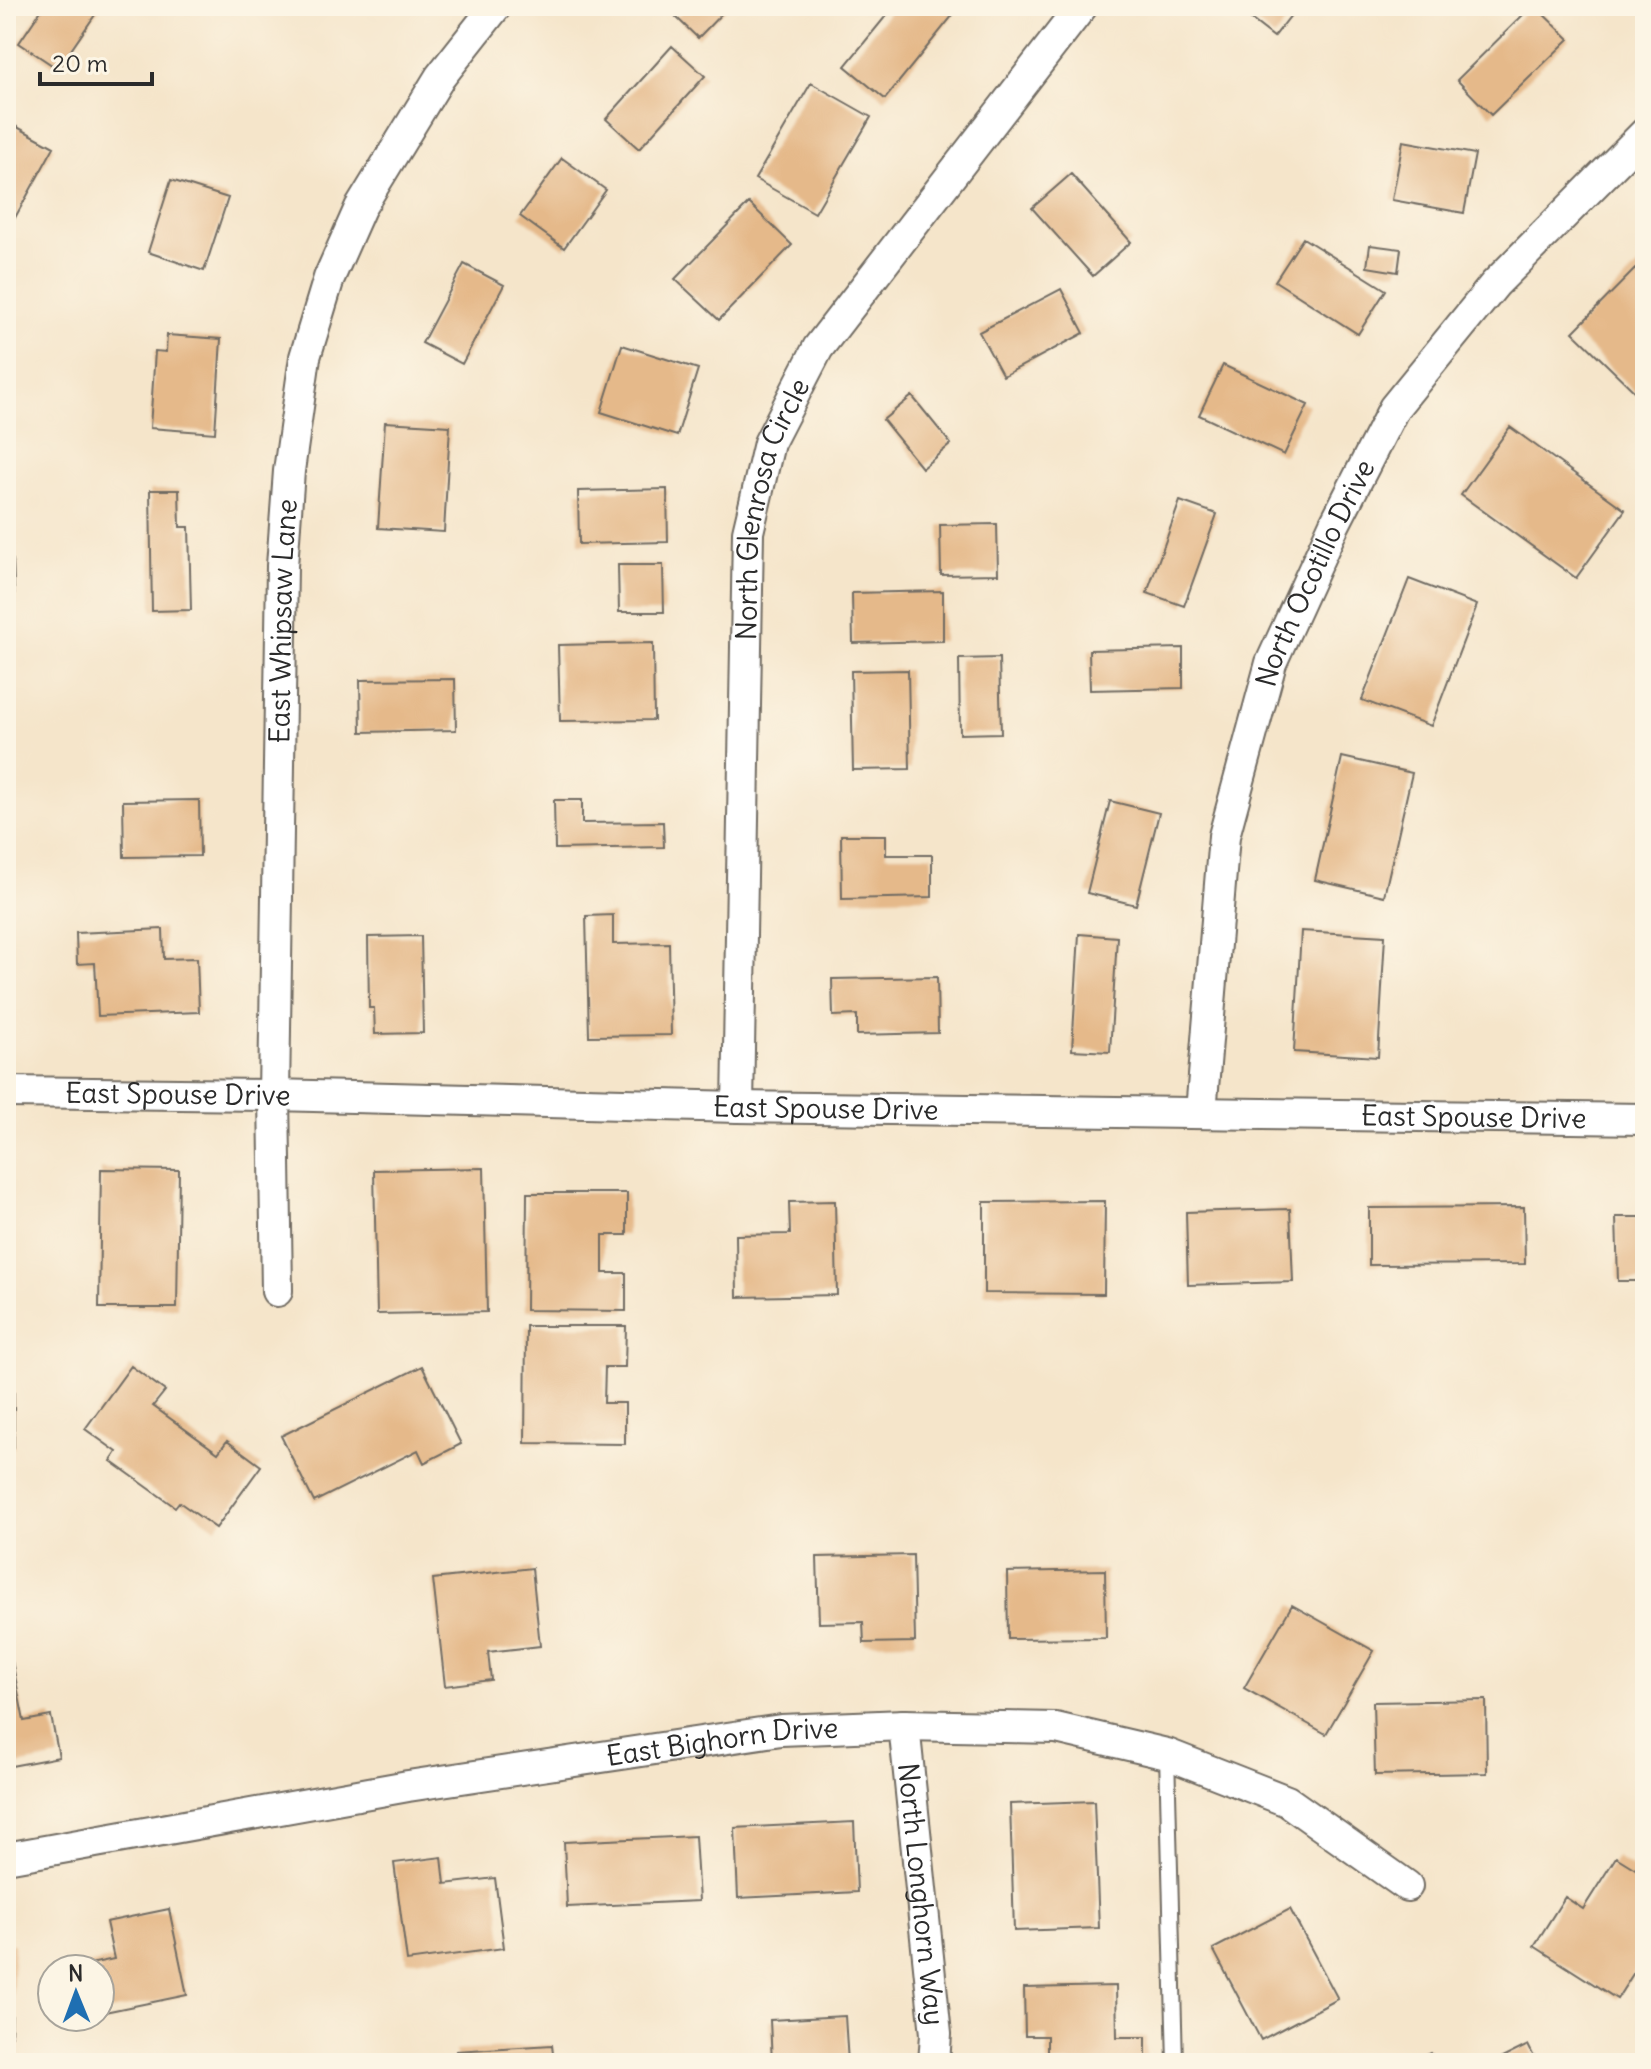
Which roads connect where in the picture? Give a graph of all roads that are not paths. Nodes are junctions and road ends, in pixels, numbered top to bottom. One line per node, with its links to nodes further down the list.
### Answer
1 (496, 6): 5 (street, East Whipsaw Lane)
2 (1082, 6): 6 (street, North Glenrosa Circle)
3 (1645, 133): 7 (street, North Ocotillo Drive)
4 (6, 1092): 5 (street, East Spouse Drive)
5 (274, 1095): 6 (street, East Spouse Drive); 9 (street, East Whipsaw Lane)
6 (738, 1107): 7 (street, East Spouse Drive)
7 (1201, 1112): 8 (street, East Spouse Drive)
8 (1645, 1119)
9 (277, 1291)
10 (904, 1725): 11 (street, East Bighorn Drive); 12 (street, East Bighorn Drive); 14 (street, North Longhorn Way)
11 (1167, 1754): 13 (street, East Bighorn Drive); 15 (lane)
12 (6, 1858)
13 (1407, 1886)
14 (934, 2063)
15 (1175, 2063)

